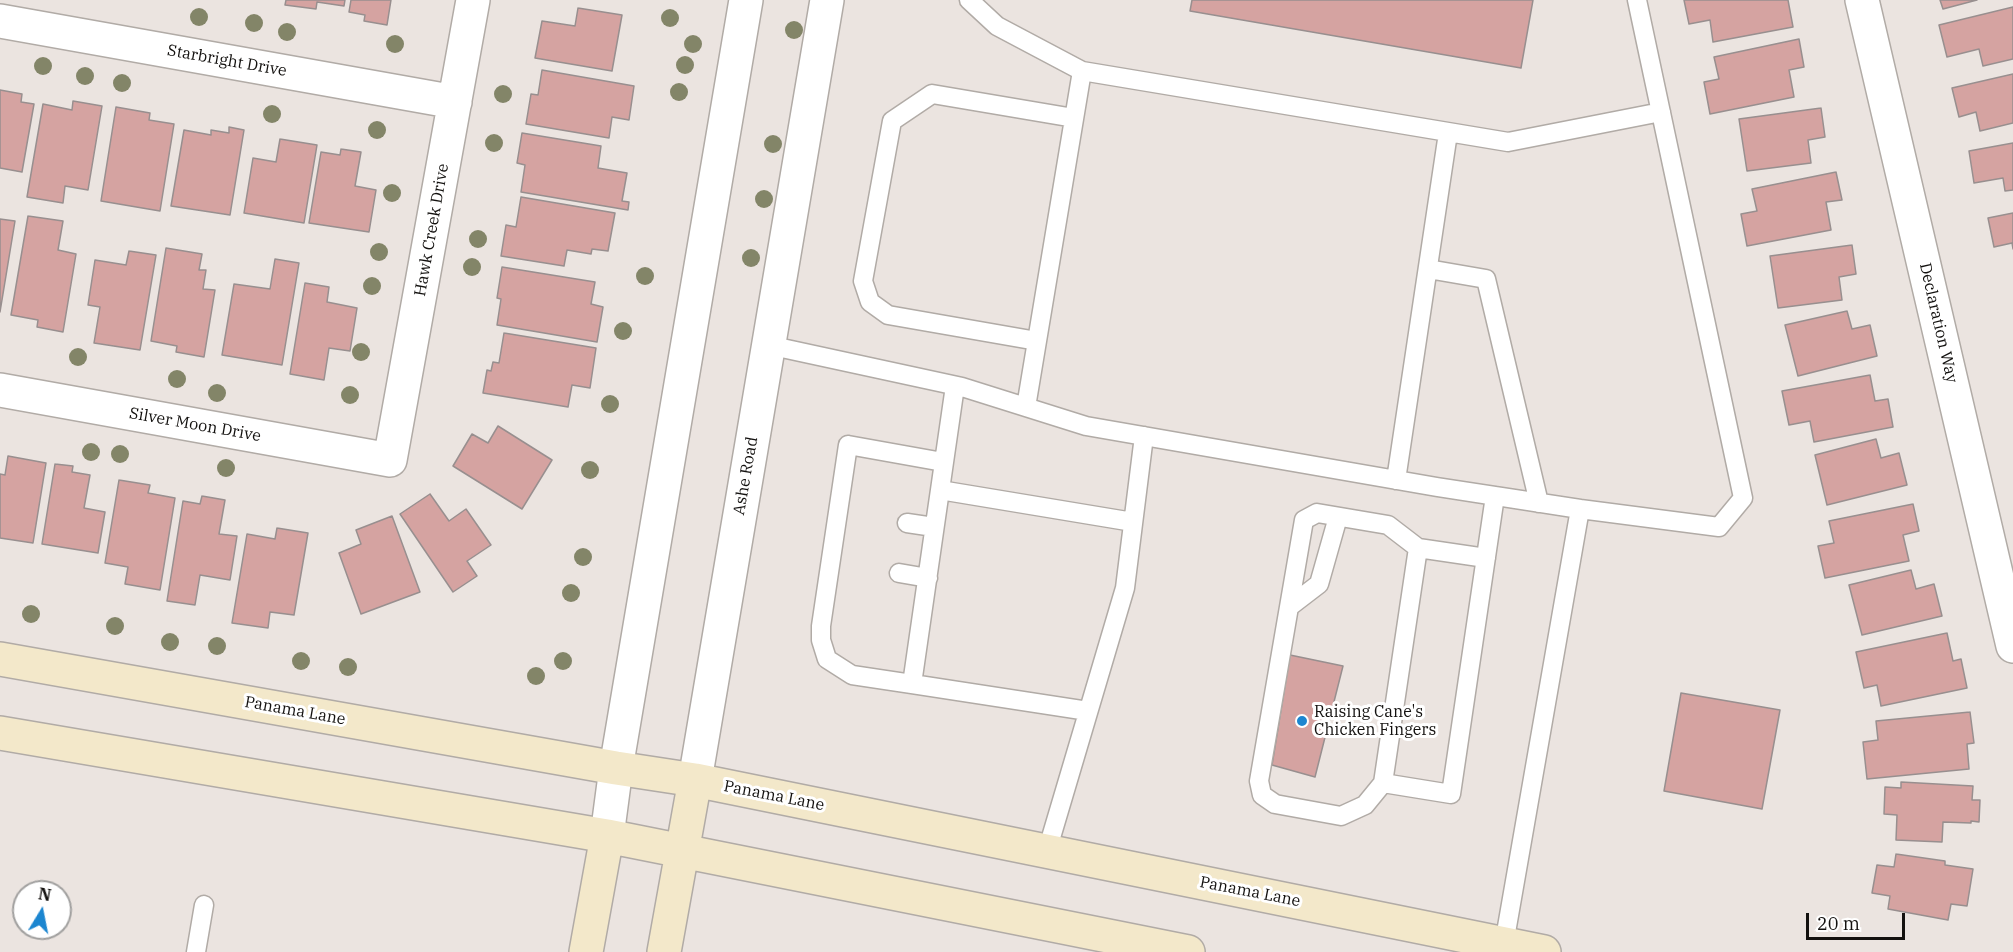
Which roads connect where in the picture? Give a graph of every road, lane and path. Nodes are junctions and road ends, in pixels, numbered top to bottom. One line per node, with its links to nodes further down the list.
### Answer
1 (473, 0): 9 (street, Hawk Creek Drive)
2 (746, 0): 41 (street)
3 (827, 0): 15 (street, Ashe Road)
4 (969, 0): 8 (lane)
5 (1637, 0): 10 (lane)
6 (1862, 0): 36 (street, Declaration Way)
7 (0, 21): 9 (street, Starbright Drive)
8 (1082, 71): 11 (lane); 12 (lane)
9 (455, 102): 20 (street, Hawk Creek Drive)
10 (1661, 112): 12 (lane); 26 (lane)
11 (1074, 118): 14 (lane); 14 (lane)
12 (1449, 133): 13 (lane)
13 (1428, 269): 22 (lane); 25 (lane)
14 (1037, 341): 18 (lane)
15 (768, 345): 16 (lane); 42 (street, Ashe Road)
16 (955, 386): 18 (lane); 21 (lane)
17 (0, 390): 20 (street, Silver Moon Drive)
18 (1026, 407): 19 (lane)
19 (1144, 436): 22 (lane); 28 (lane)
20 (390, 460)
21 (944, 462): 23 (lane); 38 (lane)
22 (1396, 480): 24 (lane)
23 (940, 490): 28 (lane); 30 (lane)
24 (1496, 496): 25 (lane); 32 (lane)
25 (1539, 503): 26 (lane)
26 (1580, 509): 48 (lane)
27 (1338, 517): 31 (lane); 35 (lane); 35 (lane)
28 (1133, 522): 39 (lane)
29 (907, 523): 30 (lane)
30 (934, 527): 34 (lane)
31 (1418, 548): 32 (lane); 43 (lane)
32 (1486, 558): 43 (lane)
33 (899, 573): 34 (lane)
34 (928, 578): 38 (lane)
35 (1289, 607): 43 (lane)
36 (2013, 646)
37 (0, 659): 41 (main road, Panama Lane)
38 (912, 684): 39 (lane)
39 (1088, 711): 46 (lane)
40 (0, 733): 44 (main road)
41 (616, 768): 42 (main road, Panama Lane); 44 (street)
42 (695, 780): 45 (main road, Ashe Road); 46 (main road, Panama Lane)
43 (1383, 783)
44 (607, 836): 45 (main road); 50 (main road)
45 (682, 851): 51 (main road, Ashe Road); 52 (main road)
46 (1047, 851): 48 (main road, Panama Lane)
47 (204, 905): 49 (lane)
48 (1504, 944): 53 (main road, Panama Lane)
49 (196, 952)
50 (586, 952)
51 (664, 952)
52 (1188, 952)
53 (1544, 952)

